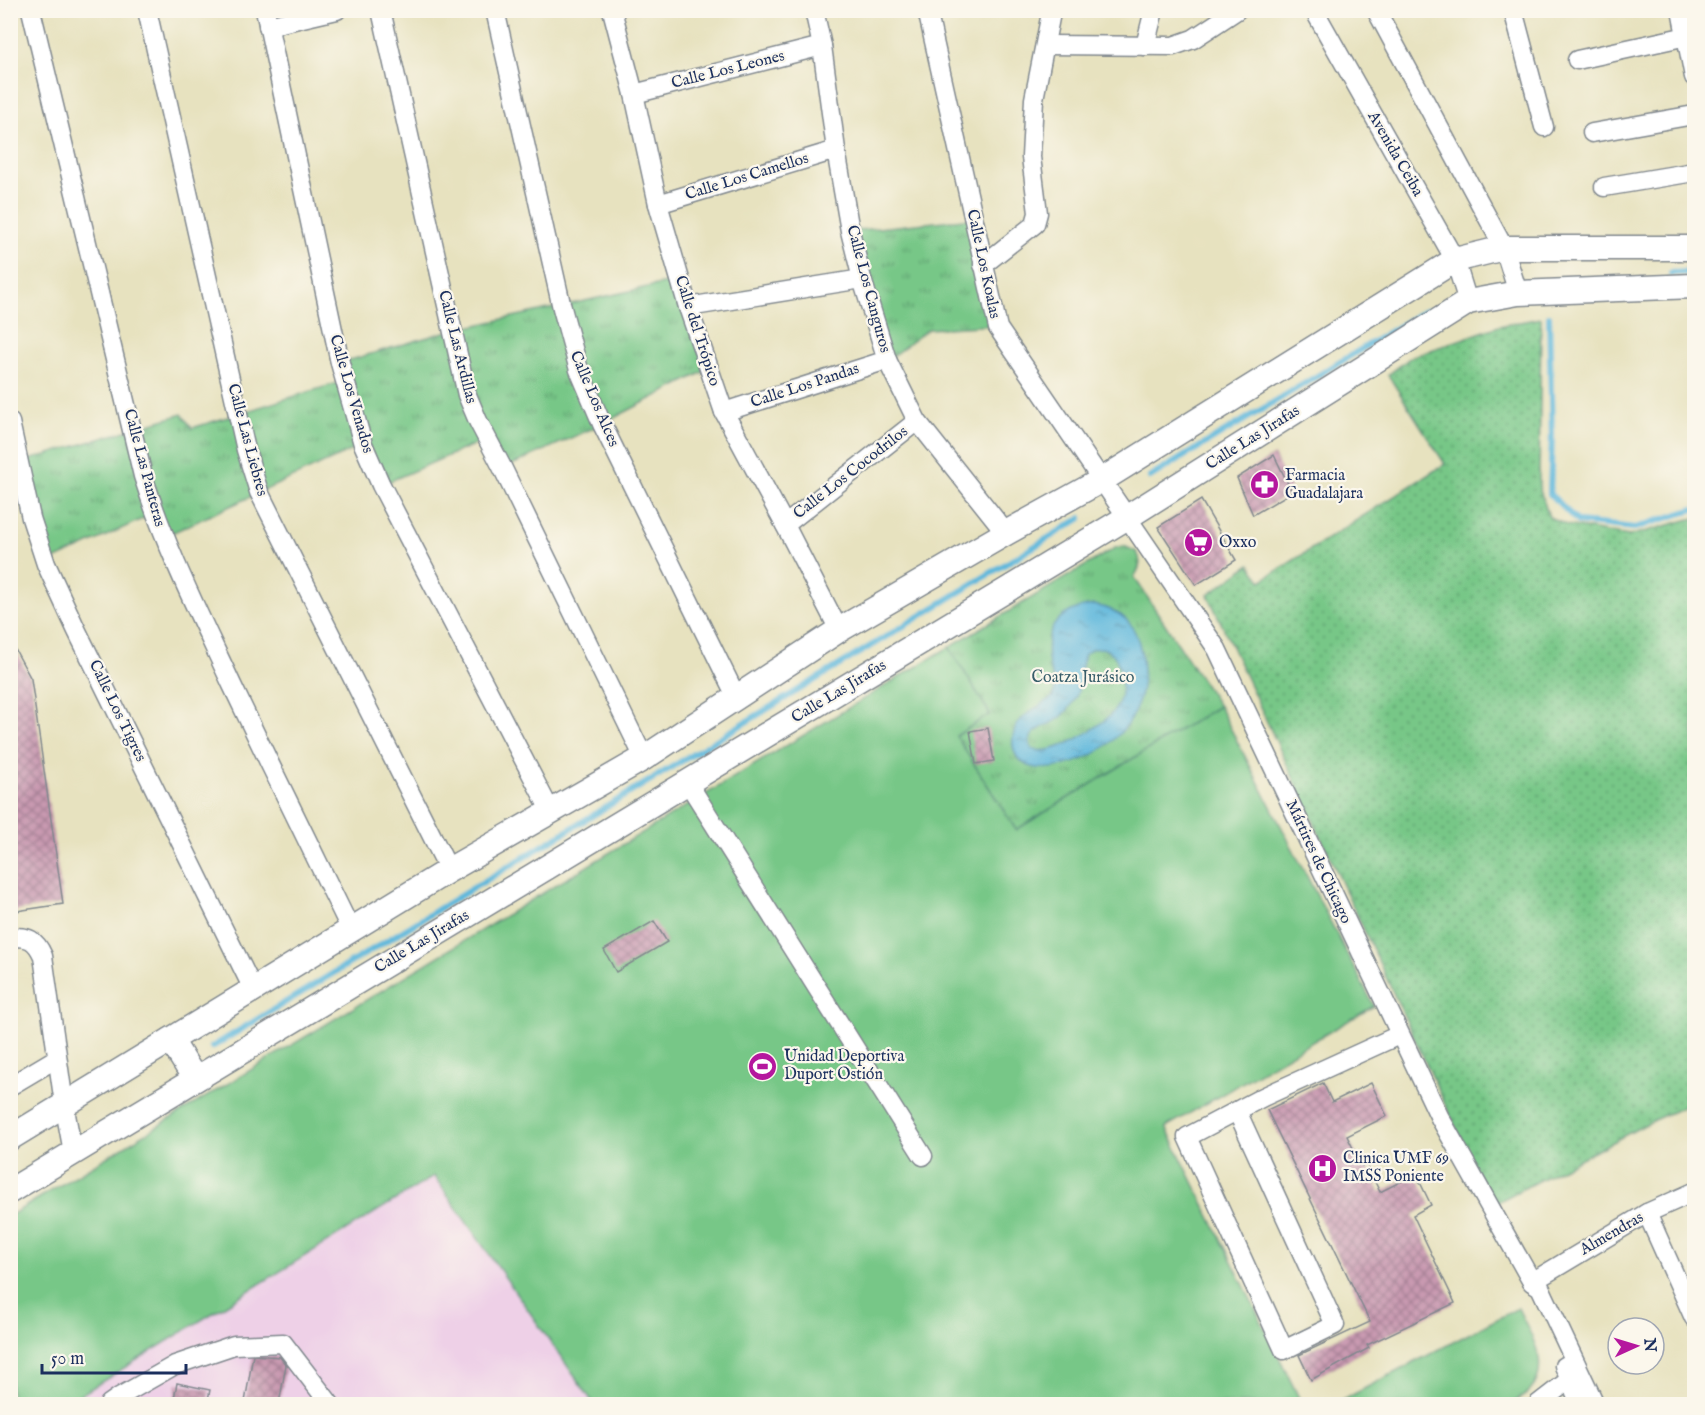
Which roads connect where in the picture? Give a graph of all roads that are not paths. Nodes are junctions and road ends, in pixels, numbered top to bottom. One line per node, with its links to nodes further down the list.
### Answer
1 (32, 10): 54 (street, Calle Las Panteras)
2 (147, 10): 53 (street, Calle Las Liebres)
3 (337, 10): 16 (street)
4 (381, 10): 50 (street, Calle Las Ardillas)
5 (495, 10): 49 (street, Calle Los Alces)
6 (612, 10): 23 (street, Calle del Trópico)
7 (814, 10): 19 (street, Calle Los Canguros)
8 (927, 10): 34 (street, Calle Los Koalas)
9 (1049, 10): 18 (street)
10 (1154, 10): 20 (street)
11 (1237, 10): 20 (street)
12 (1314, 10): 33 (street, Avenida Ceiba)
13 (1376, 10): 31 (street)
14 (1513, 10): 25 (street)
15 (1681, 10): 17 (street)
16 (266, 18): 52 (street, Calle Los Venados)
17 (1687, 36): 21 (street); 22 (street)
18 (1045, 45): 20 (street); 34 (street)
19 (822, 46): 23 (street, Calle Los Leones); 27 (street, Calle Los Canguros)
20 (1145, 46)
21 (1577, 60)
22 (1694, 72)
23 (634, 94): 30 (street, Calle del Trópico)
24 (1695, 115): 26 (street)
25 (1544, 127)
26 (1592, 133)
27 (836, 150): 30 (street, Calle Los Camellos); 35 (street, Calle Los Canguros)
28 (1695, 172): 29 (street)
29 (1604, 187)
30 (658, 204): 39 (street, Calle del Trópico)
31 (1504, 248): 32 (main road); 33 (main road); 37 (street)
32 (1695, 248)
33 (1455, 260): 38 (street, Avenida Ceiba); 44 (main road)
34 (982, 265): 44 (street, Calle Los Koalas)
35 (862, 279): 39 (street); 40 (street, Calle Los Canguros)
36 (1695, 286): 37 (main road, Calle Las Jirafas)
37 (1518, 293): 38 (main road, Calle Las Jirafas)
38 (1468, 302): 45 (main road, Calle Las Jirafas)
39 (688, 307): 41 (street, Calle del Trópico)
40 (887, 360): 41 (street, Calle Los Pandas); 42 (street, Calle Los Canguros)
41 (724, 412): 46 (street, Calle del Trópico)
42 (917, 421): 46 (street, Calle Los Cocodrilos); 47 (street, Calle Los Canguros)
43 (10, 422): 56 (street, Calle Los Tigres)
44 (1102, 480): 45 (street, Calle Los Koalas); 47 (main road)
45 (1126, 518): 51 (main road, Calle Las Jirafas); 57 (street, Mártires de Chicago)
46 (785, 525): 48 (street, Calle del Trópico)
47 (1006, 533): 48 (main road)
48 (839, 630): 49 (main road)
49 (736, 696): 50 (main road)
50 (644, 758): 52 (main road)
51 (688, 783): 60 (main road, Calle Las Jirafas); 66 (street)
52 (551, 812): 53 (main road)
53 (449, 870): 54 (main road)
54 (351, 930): 56 (main road)
55 (10, 938): 59 (street)
56 (253, 989): 58 (main road)
57 (1400, 1035): 63 (street); 70 (street, Mártires de Chicago)
58 (171, 1040): 60 (main road); 62 (main road)
59 (57, 1058): 61 (street); 62 (street)
60 (195, 1079): 65 (main road, Calle Las Jirafas)
61 (10, 1086)
62 (64, 1104): 64 (main road); 65 (street)
63 (1237, 1111): 63 (street)
64 (10, 1138)
65 (73, 1152): 67 (main road, Calle Las Jirafas)
66 (923, 1156)
67 (10, 1191)
68 (1695, 1192): 69 (street, Almendras)
69 (1647, 1213): 70 (street, Almendras); 71 (street)
70 (1532, 1281): 72 (street, Mártires de Chicago)
71 (1695, 1318)
72 (1575, 1376): 75 (street); 76 (street); 77 (street)
73 (110, 1404): 74 (street)
74 (330, 1404)
75 (1539, 1404)
76 (1580, 1404)
77 (1595, 1404)

